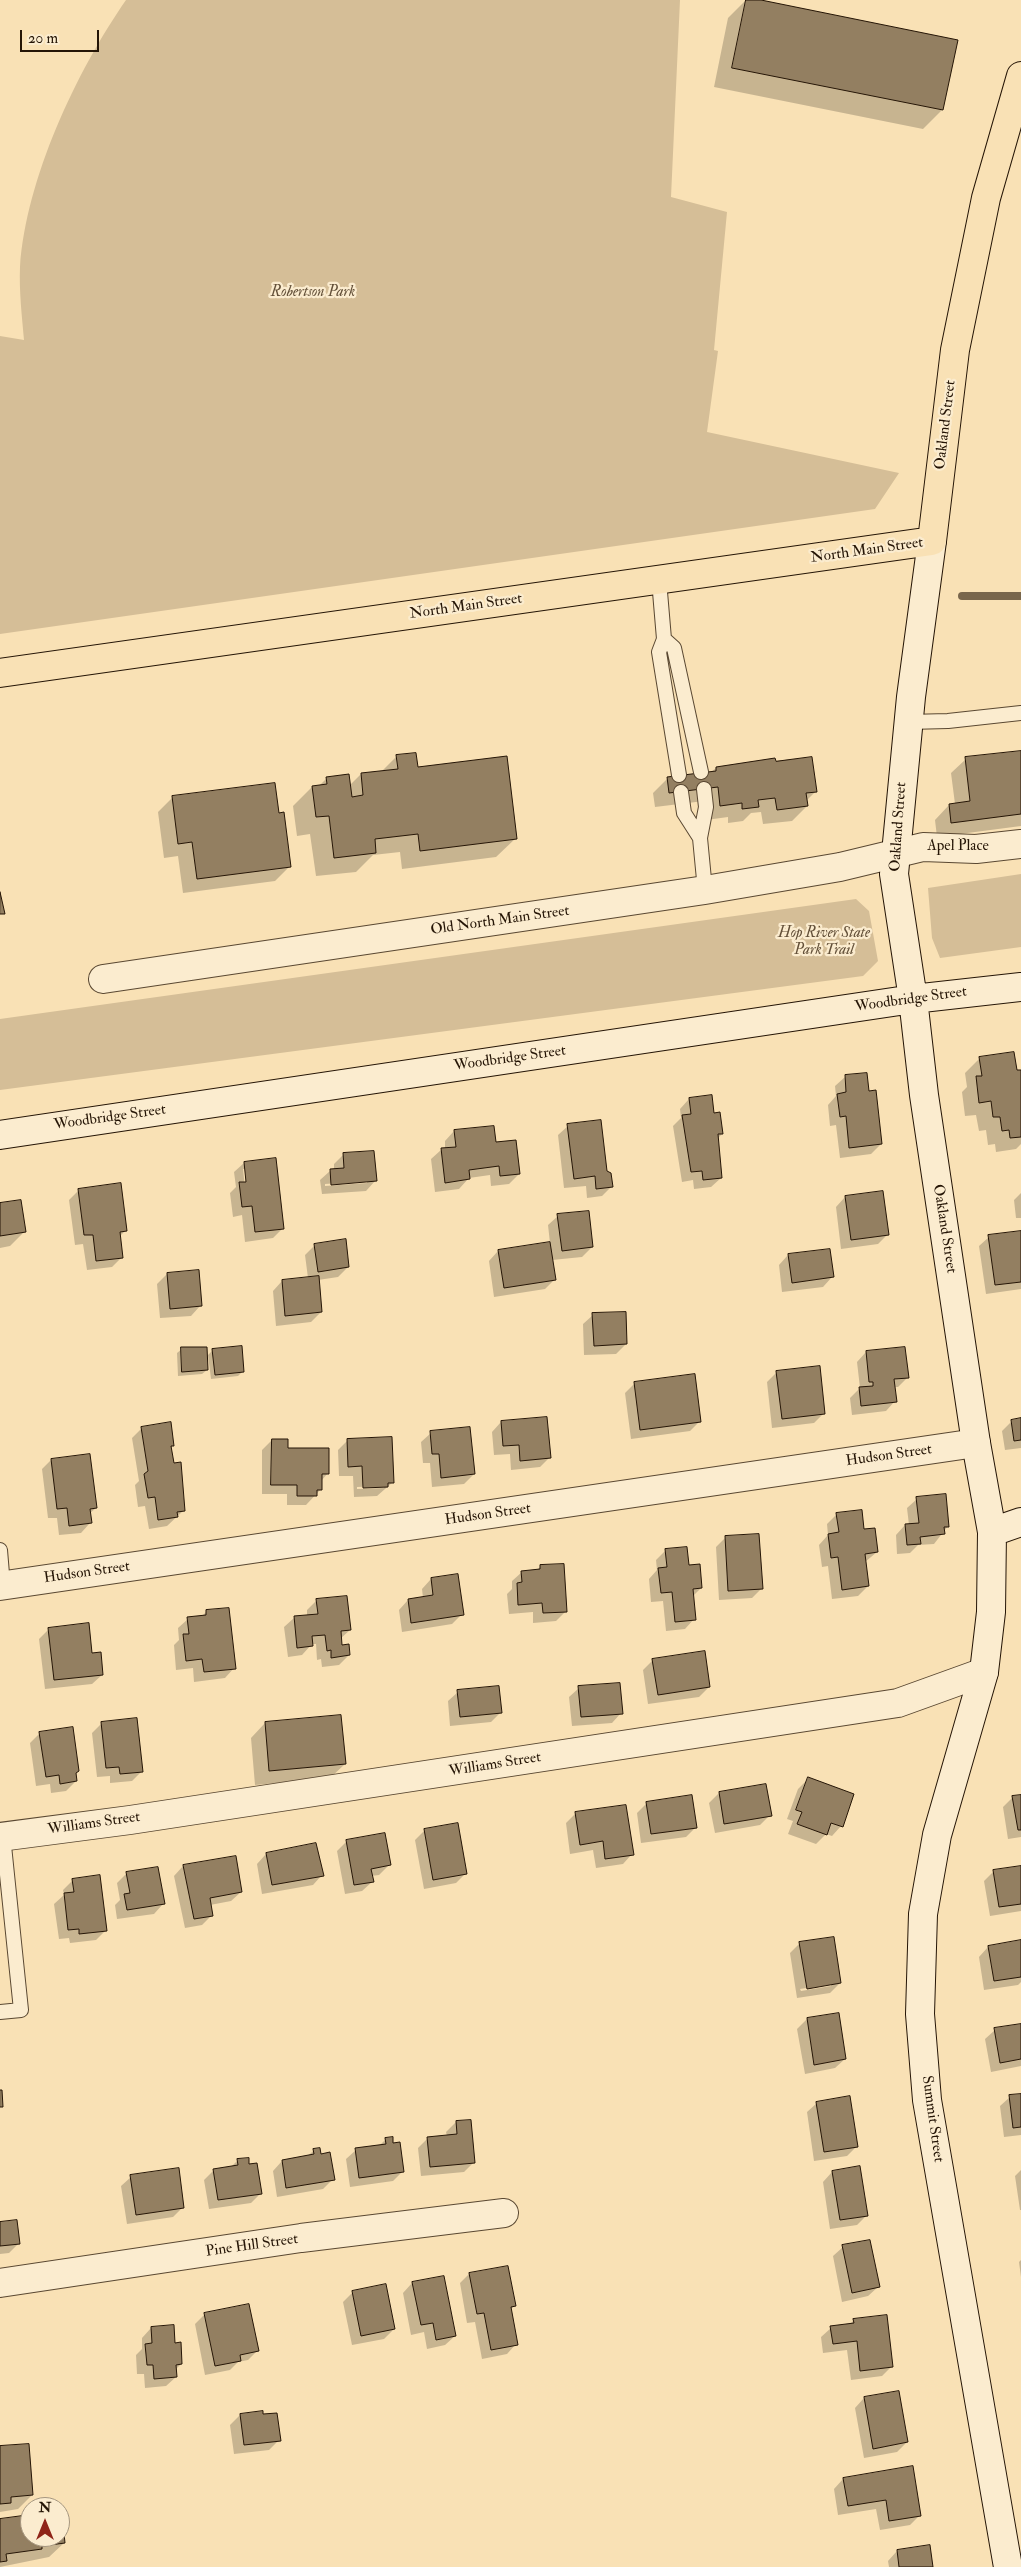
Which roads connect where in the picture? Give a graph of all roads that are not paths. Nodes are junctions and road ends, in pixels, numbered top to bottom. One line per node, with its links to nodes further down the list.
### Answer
1 (1021, 76): 2 (main road, Oakland Street)
2 (932, 541): 3 (main road, North Main Street); 7 (street, Oakland Street)
3 (659, 580): 4 (lane); 5 (main road, North Main Street)
4 (664, 639): 8 (lane); 9 (lane)
5 (0, 673)
6 (1021, 713): 7 (lane)
7 (908, 722): 14 (street, Oakland Street)
8 (701, 772)
9 (679, 775)
10 (704, 789): 12 (lane)
11 (681, 792): 12 (lane)
12 (700, 838): 15 (lane)
13 (1021, 844): 14 (street, Apel Place)
14 (895, 853): 15 (street, Old North Main Street); 18 (street, Oakland Street)
15 (705, 890): 16 (street, Old North Main Street)
16 (103, 979)
17 (1021, 986): 18 (street, Woodbridge Street)
18 (913, 999): 19 (street, Woodbridge Street); 20 (street, Oakland Street)
19 (0, 1134)
20 (976, 1443): 22 (street, Oakland Street); 24 (street, Hudson Street)
21 (1021, 1522): 22 (street)
22 (992, 1532): 25 (street, Oakland Street)
23 (0, 1550): 24 (lane)
24 (1, 1586)
25 (984, 1672): 26 (street, Williams Street); 31 (street, Summit Street)
26 (2, 1837): 27 (lane)
27 (5, 1904): 28 (lane)
28 (0, 2012)
29 (504, 2213): 30 (street, Pine Hill Street)
30 (0, 2283)
31 (1008, 2567)

